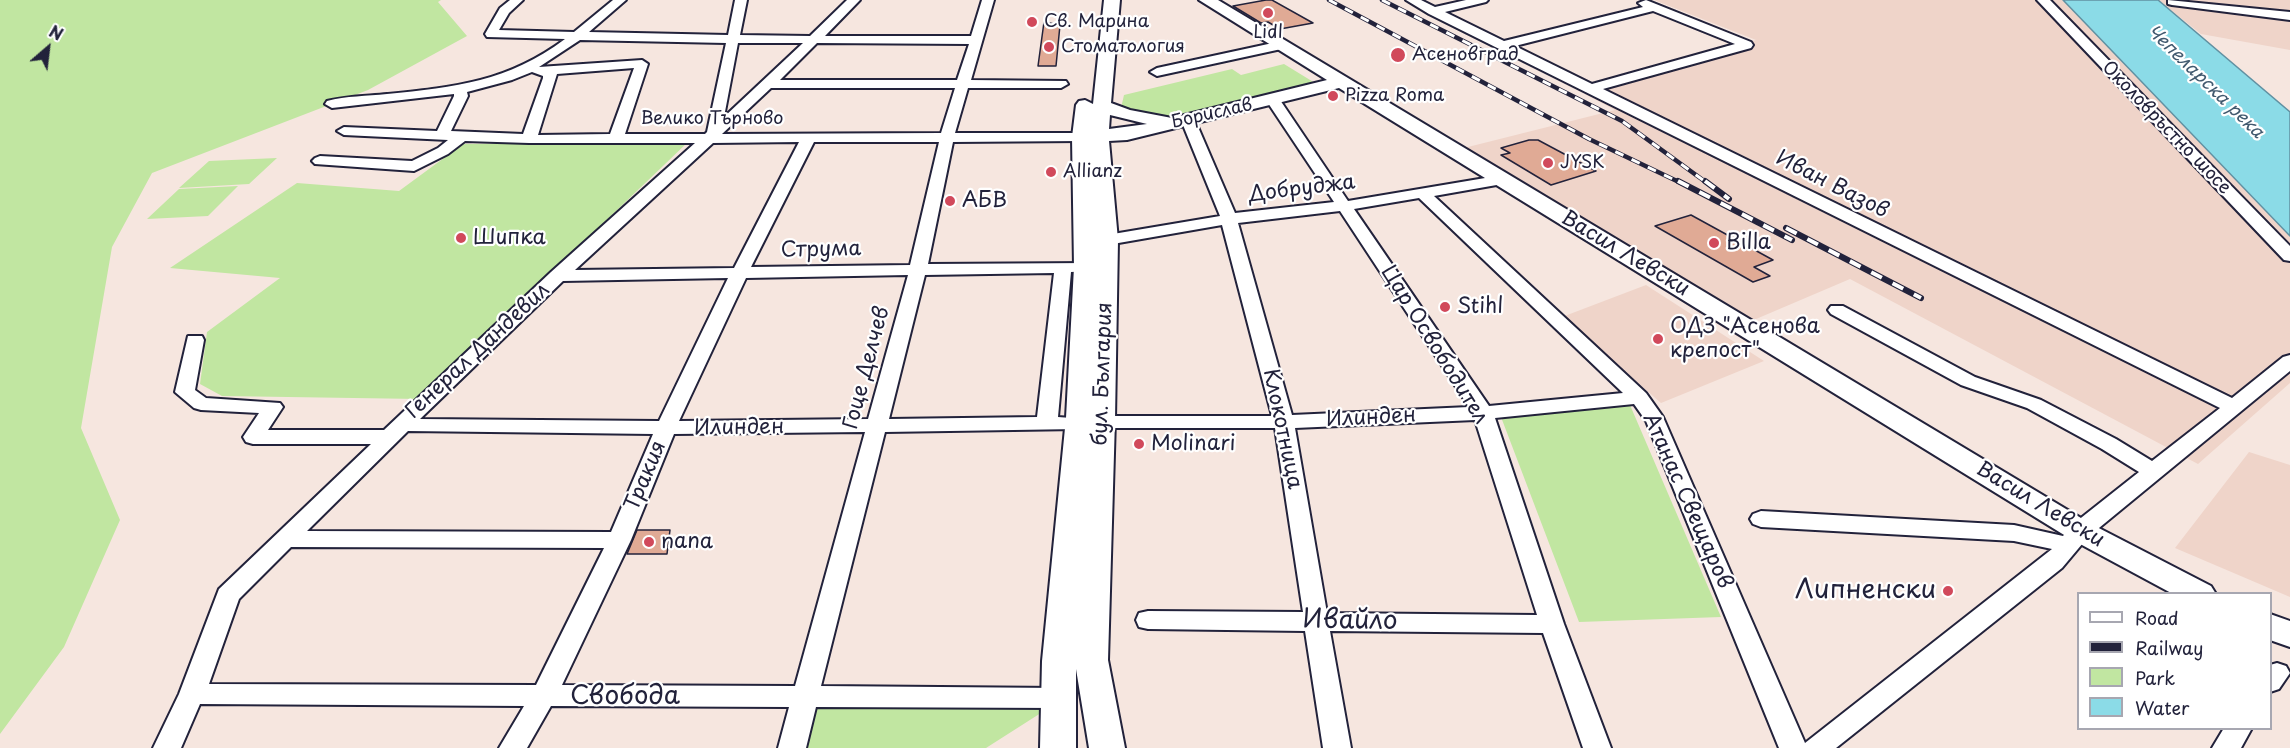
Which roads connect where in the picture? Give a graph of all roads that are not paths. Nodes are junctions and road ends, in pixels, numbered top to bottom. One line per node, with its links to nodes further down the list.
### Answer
1 (516, 0): 17 (street)
2 (620, 0): 17 (street)
3 (741, 0): 19 (street)
4 (854, 0): 18 (street, Генерал Дандевил)
5 (988, 0): 20 (street, Гоце Делчев)
6 (1097, 0): 42 (main road, бул. България)
7 (1112, 0): 36 (main road, бул. България)
8 (1207, 0): 21 (main road, Васил Левски)
9 (1412, 0): 15 (street, Иван Вазов)
10 (1482, 0): 15 (street)
11 (1636, 0): 14 (street)
12 (2043, 0): 53 (street, Околовръстно шосе)
13 (2172, 2): 16 (street)
14 (1654, 7): 22 (street); 30 (street)
15 (1433, 11): 22 (street, Иван Вазов)
16 (2290, 16)
17 (576, 36): 19 (street); 23 (street)
18 (813, 38): 19 (street); 20 (street); 27 (street, Генерал Дандевил)
19 (733, 39): 33 (street)
20 (977, 40): 28 (street, Гоце Делчев)
21 (1282, 45): 25 (street); 26 (main road, Васил Левски)
22 (1503, 45): 30 (street, Иван Вазов)
23 (526, 70): 24 (street); 31 (street)
24 (546, 71): 45 (street); 46 (street)
25 (1157, 72)
26 (1342, 82): 32 (main road, Борислав); 48 (main road, Васил Левски)
27 (768, 84): 28 (street); 34 (street, Генерал Дандевил)
28 (964, 84): 29 (street); 41 (street, Гоце Делчев)
29 (1061, 84)
30 (1593, 88): 62 (street, Иван Вазов)
31 (459, 89): 35 (street); 40 (street)
32 (1273, 100): 37 (main road, Борислав); 50 (street, Цар Освободител)
33 (720, 101): 34 (street); 39 (street)
34 (746, 103): 39 (street, Генерал Дандевил)
35 (332, 104)
36 (1102, 105): 37 (main road); 42 (main road, бул. България)
37 (1185, 121): 42 (main road, Борислав); 51 (street, Клокотница)
38 (344, 131): 40 (street, Велико Търново)
39 (710, 135): 44 (street, Велико Търново); 46 (street, Велико Търново); 57 (street, Генерал Дандевил)
40 (442, 136): 43 (street, Велико Търново)
41 (947, 137): 42 (street, Велико Търново); 44 (street, Велико Търново); 55 (street, Гоце Делчев)
42 (1090, 137): 52 (main road, бул. България); 54 (main road, бул. България)
43 (460, 138): 45 (street, Велико Търново); 47 (street)
44 (809, 138): 56 (street, Тракия)
45 (529, 139): 46 (street, Велико Търново)
46 (616, 140)
47 (320, 161)
48 (1503, 180): 49 (street, Добруджа); 72 (main road, Васил Левски)
49 (1422, 193): 50 (street, Добруджа); 61 (street, Атанас Свещаров)
50 (1344, 206): 51 (street, Добруджа); 63 (street, Цар Освободител)
51 (1229, 219): 52 (street, Добруджа); 65 (street, Клокотница)
52 (1107, 240): 64 (main road, бул. България)
53 (2290, 256)
54 (1074, 267): 55 (street, Струма); 64 (main road, бул. България); 66 (street)
55 (917, 271): 56 (street, Струма); 67 (street, Гоце Делчев)
56 (739, 274): 57 (street, Струма); 68 (street, Тракия)
57 (557, 276): 69 (street, Генерал Дандевил)
58 (1837, 310): 70 (street)
59 (195, 340): 69 (street, Илинден)
60 (2290, 362): 62 (street)
61 (1639, 396): 63 (street, Илинден); 93 (street, Атанас Свещаров)
62 (2234, 407): 70 (street)
63 (1483, 413): 65 (street, Илинден); 78 (street, Цар Освободител)
64 (1090, 422): 65 (street, Илинден); 66 (street, Илинден); 84 (main road, бул. България); 90 (main road, бул. България)
65 (1284, 422): 77 (street, Клокотница)
66 (1047, 423): 67 (street, Илинден)
67 (877, 426): 68 (street, Илинден); 82 (street, Гоце Делчев)
68 (666, 428): 69 (street, Илинден); 74 (street, Тракия)
69 (394, 431): 73 (street, Генерал Дандевил)
70 (2154, 472): 72 (street)
71 (1761, 519): 72 (street)
72 (2075, 538): 75 (main road, Васил Левски); 94 (street)
73 (287, 539): 74 (street); 81 (street, Генерал Дандевил)
74 (619, 540): 83 (street, Тракия)
75 (2196, 592)
76 (1148, 620): 77 (street, Ивайло)
77 (1315, 620): 78 (street, Ивайло); 91 (street, Клокотница)
78 (1552, 624): 92 (street, Цар Освободител)
79 (2272, 627): 80 (main road)
80 (2290, 635)
81 (192, 694): 83 (street, Свобода); 86 (street, Генерал Дандевил)
82 (806, 696): 83 (street, Свобода); 84 (street, Свобода); 88 (street, Гоце Делчев)
83 (543, 697): 87 (street, Тракия)
84 (1059, 698): 89 (main road, бул. България)
85 (2238, 730): 95 (street)
86 (167, 748)
87 (513, 748)
88 (792, 748)
89 (1058, 748)
90 (1107, 748)
91 (1337, 748)
92 (1597, 748)
93 (1793, 748)
94 (1816, 748)
95 (2226, 748)

